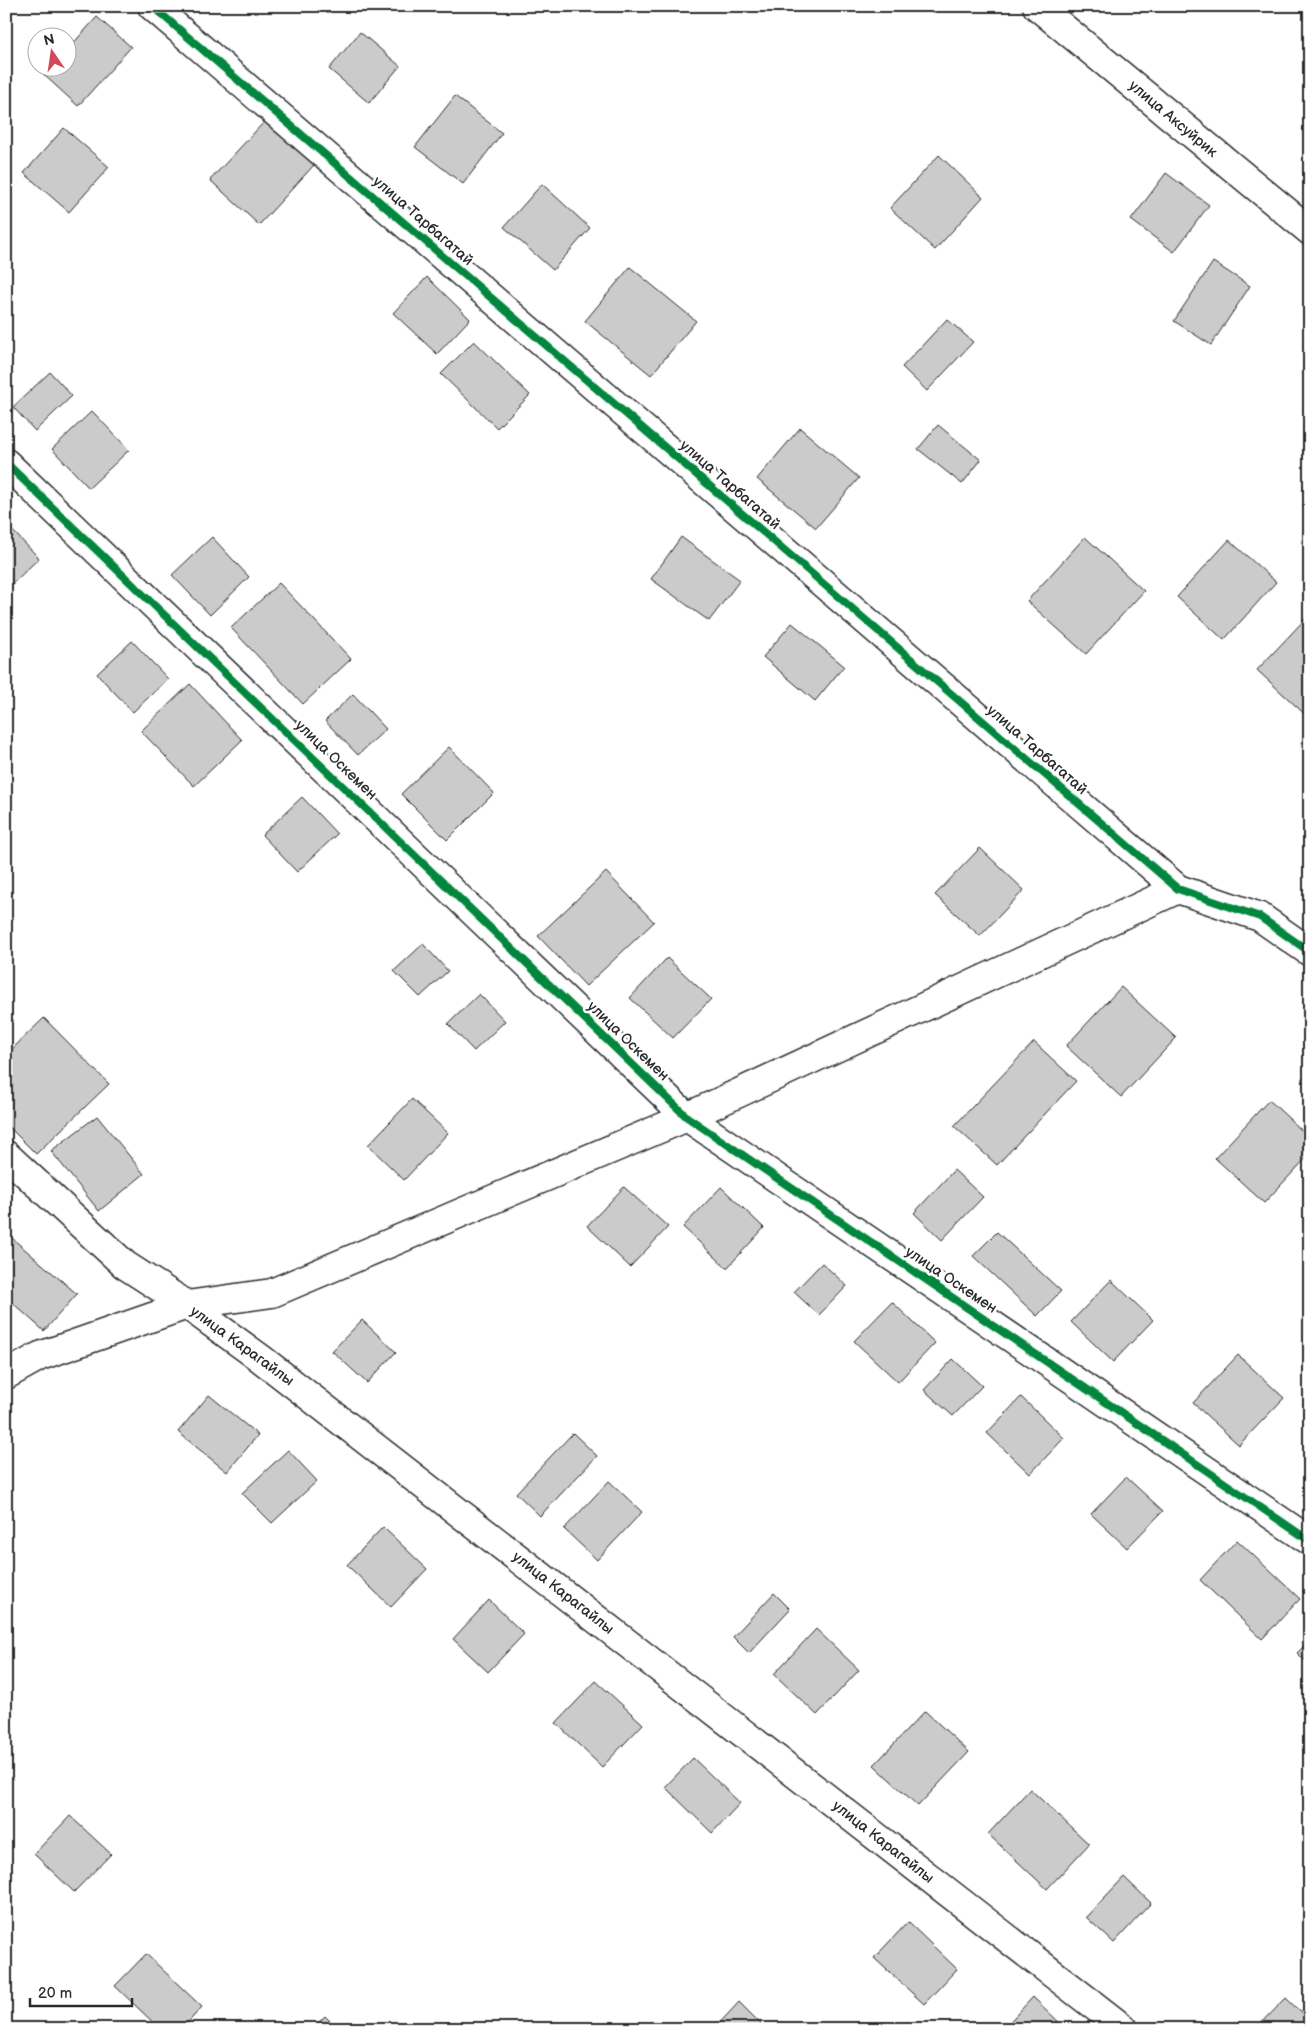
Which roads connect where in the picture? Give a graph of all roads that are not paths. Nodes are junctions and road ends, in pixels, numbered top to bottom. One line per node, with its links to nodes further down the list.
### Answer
1 (152, 6): 5 (street, улица Тарбагатай)
2 (1037, 6): 3 (street, улица Аксуйрик)
3 (1310, 232)
4 (6, 463): 7 (street, улица Оскемен)
5 (1178, 890): 6 (street, улица Тарбагатай); 7 (street)
6 (1310, 952)
7 (687, 1117): 9 (street); 11 (street, улица Оскемен)
8 (6, 1155): 9 (street, улица Карагайлы)
9 (187, 1305): 10 (street); 12 (street, улица Карагайлы)
10 (6, 1375)
11 (1310, 1541)
12 (1124, 2029)

